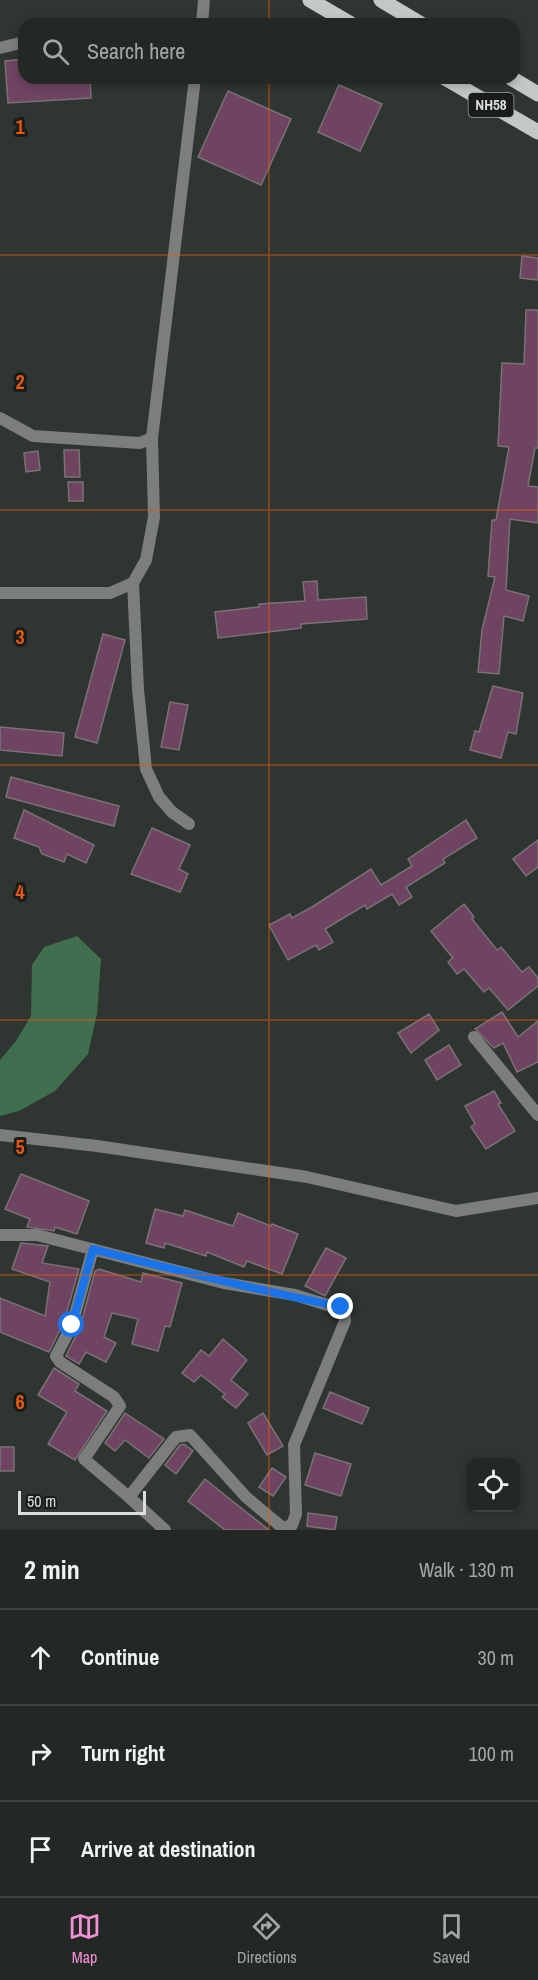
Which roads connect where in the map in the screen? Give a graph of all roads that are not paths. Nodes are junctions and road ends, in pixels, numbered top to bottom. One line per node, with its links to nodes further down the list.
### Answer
1 (204, 0): 4 (street)
2 (310, 0): 5 (main road)
3 (381, 0): 6 (main road)
4 (202, 18)
5 (341, 18)
6 (411, 18)
7 (18, 44): 8 (street)
8 (0, 48)
9 (520, 83): 12 (main road, NH58)
10 (194, 84): 15 (street)
11 (455, 84): 13 (main road, NH58)
12 (538, 94)
13 (538, 132)
14 (0, 418): 15 (street)
15 (152, 438): 16 (street)
16 (133, 583): 17 (street); 18 (street)
17 (0, 593)
18 (189, 824)
19 (474, 1037): 20 (street)
20 (538, 1115)
21 (0, 1135): 22 (street)
22 (538, 1198)
23 (0, 1235): 24 (street)
24 (93, 1249): 25 (street); 26 (street)
25 (129, 1497): 26 (street); 27 (street)
26 (292, 1527)
27 (165, 1530)

